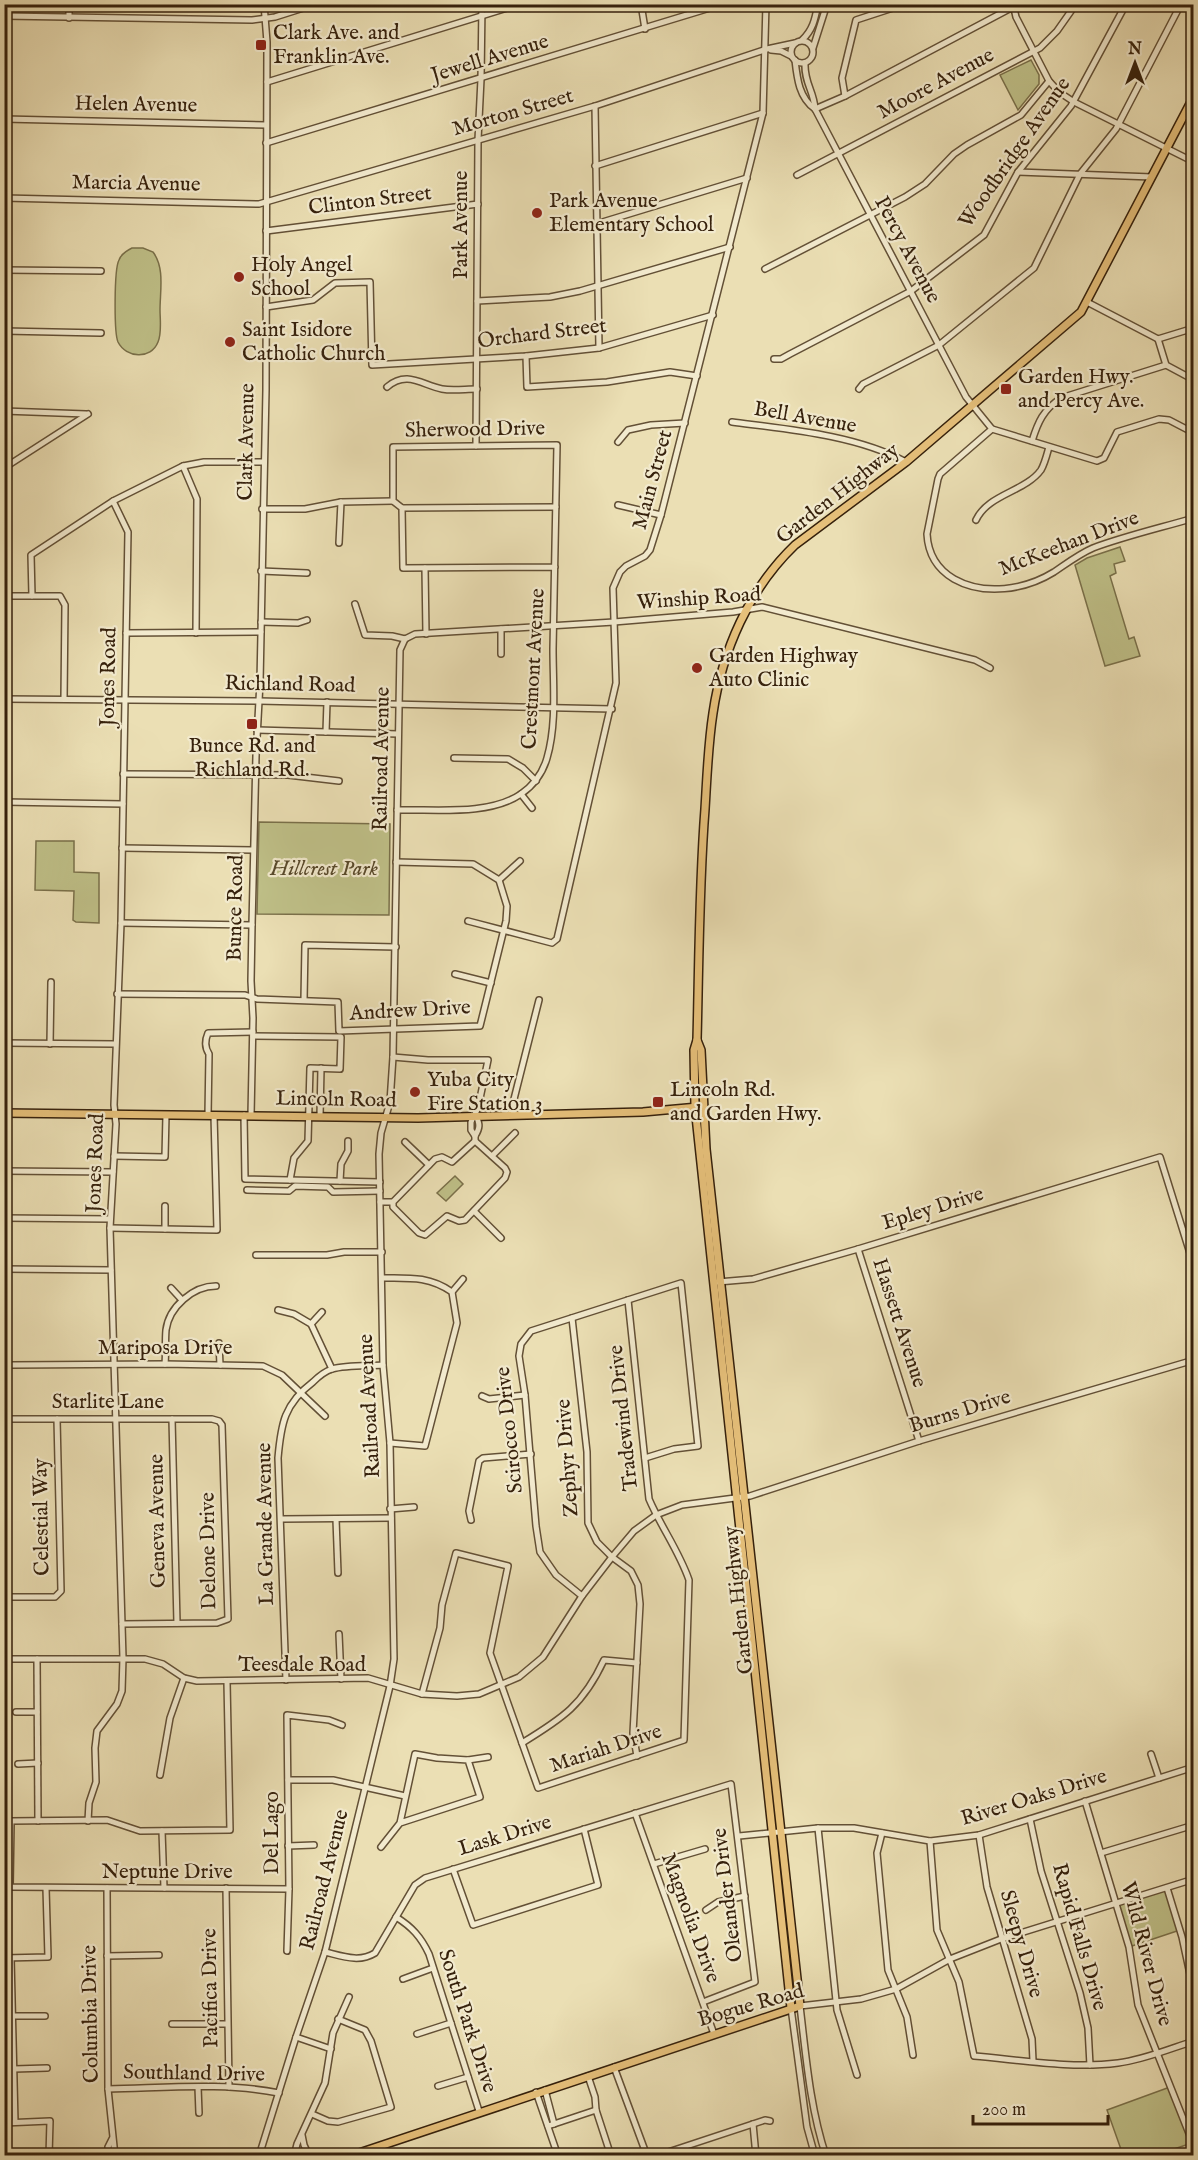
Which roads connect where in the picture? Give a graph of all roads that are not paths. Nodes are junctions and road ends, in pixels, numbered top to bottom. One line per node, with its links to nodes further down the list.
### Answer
1 (69, 4): 18 (street)
2 (264, 4): 19 (street, Clark Avenue)
3 (316, 4): 19 (street)
4 (482, 4): 17 (street, Park Avenue)
5 (520, 4): 17 (street)
6 (641, 4): 20 (street)
7 (723, 4): 20 (street, Jewell Avenue)
8 (766, 4): 24 (street)
9 (818, 4): 21 (street)
10 (827, 4): 23 (street)
11 (905, 4): 31 (street)
12 (1076, 4): 25 (street, Moore Avenue)
13 (1126, 4): 33 (street, Woodbridge Avenue)
14 (1181, 4): 38 (street)
15 (1013, 6): 25 (street); 31 (street)
16 (4, 16): 18 (street)
17 (482, 16): 28 (street, Park Avenue); 30 (street)
18 (69, 18): 19 (street)
19 (265, 19): 30 (street, Clark Avenue)
20 (645, 30): 28 (street, Jewell Avenue)
21 (801, 40): 22 (street); 23 (street)
22 (795, 43): 24 (street, Morton Street); 26 (street)
23 (813, 48): 27 (street)
24 (767, 49): 26 (street); 34 (street, Morton Street); 36 (street, Main Street)
25 (1034, 52): 29 (street); 43 (street, Moore Avenue)
26 (793, 58): 27 (street); 35 (street, Percy Avenue)
27 (805, 63): 35 (street, Percy Avenue)
28 (482, 79): 40 (street, Park Avenue); 41 (street, Jewell Avenue)
29 (1049, 81): 33 (street); 54 (street)
30 (267, 82): 39 (street, Clark Avenue)
31 (845, 96): 35 (street)
32 (1194, 96): 42 (main road, Garden Highway)
33 (1074, 102): 38 (street); 46 (street, Woodbridge Avenue)
34 (595, 106): 40 (street, Morton Street); 45 (street)
35 (814, 109): 43 (street, Percy Avenue)
36 (764, 113): 45 (street); 50 (street, Main Street)
37 (4, 119): 39 (street, Helen Avenue)
38 (1119, 124): 42 (street); 47 (street)
39 (266, 125): 41 (street, Clark Avenue)
40 (478, 140): 52 (street, Morton Street); 53 (street, Park Avenue)
41 (266, 143): 52 (street, Clark Avenue)
42 (1166, 148): 44 (street); 49 (main road, Garden Highway)
43 (837, 154): 48 (street, Moore Avenue); 54 (street, Percy Avenue)
44 (1194, 162)
45 (595, 166): 55 (street)
46 (1018, 172): 47 (street); 62 (street, Woodbridge Avenue)
47 (1080, 174): 49 (street); 71 (street)
48 (797, 175)
49 (1152, 177): 64 (main road, Garden Highway)
50 (747, 178): 55 (street); 57 (street, Main Street)
51 (4, 198): 52 (street, Marcia Avenue)
52 (266, 201): 56 (street, Clark Avenue)
53 (478, 204): 56 (street, Clinton Street); 63 (street, Park Avenue)
54 (870, 214): 59 (street); 62 (street, Percy Avenue)
55 (596, 224): 61 (street)
56 (266, 231): 65 (street, Clark Avenue)
57 (730, 246): 61 (street); 66 (street, Main Street)
58 (4, 270): 60 (street)
59 (765, 270)
60 (101, 271)
61 (596, 286): 63 (street); 72 (street)
62 (910, 291): 71 (street, Percy Avenue); 75 (street, Woodbridge Avenue)
63 (477, 301): 74 (street, Park Avenue)
64 (1087, 302): 70 (street); 82 (main road, Garden Highway)
65 (266, 306): 74 (street, Orchard Street); 94 (street, Clark Avenue)
66 (712, 315): 72 (street, Orchard Street); 77 (street, Main Street)
67 (1194, 328): 70 (street)
68 (4, 331): 69 (street)
69 (101, 333)
70 (1158, 339): 76 (street)
71 (939, 345): 81 (street); 82 (street, Percy Avenue)
72 (599, 348): 73 (street, Orchard Street)
73 (526, 356): 74 (street, Orchard Street); 77 (street)
74 (477, 359): 80 (street, Park Avenue)
75 (774, 359)
76 (1166, 365): 78 (street); 88 (street)
77 (697, 376): 85 (street, Main Street)
78 (1194, 380)
79 (387, 387): 80 (street)
80 (477, 389): 91 (street, Park Avenue)
81 (859, 389)
82 (972, 405): 86 (street, Percy Avenue); 95 (main road, Garden Highway)
83 (4, 411): 97 (street)
84 (732, 422): 95 (street, Bell Avenue)
85 (685, 423): 89 (street); 105 (street, Main Street)
86 (992, 429): 88 (street); 106 (street, McKeehan Drive)
87 (1194, 435): 92 (street); 93 (street)
88 (1032, 441): 92 (street)
89 (618, 442)
90 (556, 445): 91 (street, Sherwood Drive); 102 (street, Crestmont Avenue)
91 (476, 446): 99 (street, Sherwood Drive)
92 (1049, 447): 107 (street)
93 (1194, 456)
94 (263, 462): 96 (street); 104 (street, Clark Avenue)
95 (906, 462): 116 (main road, Garden Highway)
96 (183, 466): 98 (street); 123 (street)
97 (4, 468)
98 (112, 501): 114 (street); 122 (street, Jones Road)
99 (393, 501): 100 (street); 103 (street)
100 (341, 502): 104 (street); 108 (street)
101 (618, 504): 105 (street)
102 (556, 507): 103 (street); 109 (street, Crestmont Avenue)
103 (402, 508): 110 (street)
104 (262, 509): 111 (street, Clark Avenue)
105 (661, 515): 119 (street, Main Street)
106 (1194, 518)
107 (976, 520)
108 (339, 543)
109 (555, 567): 110 (street); 120 (street, Crestmont Avenue)
110 (425, 568): 125 (street)
111 (261, 571): 112 (street); 118 (street, Clark Avenue)
112 (307, 573)
113 (4, 596): 114 (street)
114 (32, 596): 130 (street)
115 (355, 604): 126 (street)
116 (746, 610): 119 (street, Winship Road); 128 (street, Winship Road); 174 (main road, Garden Highway)
117 (307, 620): 118 (street)
118 (261, 622): 124 (street, Clark Avenue)
119 (614, 622): 120 (street, Winship Road); 136 (street, Main Street)
120 (554, 626): 121 (street, Winship Road); 135 (street, Crestmont Avenue)
121 (501, 629): 125 (street, Winship Road); 127 (street)
122 (126, 633): 123 (street); 131 (street, Jones Road)
123 (196, 633): 124 (street)
124 (261, 633): 132 (street, Clark Avenue)
125 (426, 634): 126 (street, Winship Road)
126 (405, 639): 134 (street, Railroad Avenue)
127 (501, 654)
128 (990, 668)
129 (4, 699): 130 (street, Richland Road)
130 (64, 699): 131 (street, Richland Road)
131 (125, 699): 132 (street, Richland Road); 141 (street, Jones Road)
132 (260, 701): 133 (street, Richland Road); 137 (street, Bunce Road)
133 (327, 702): 134 (street, Richland Road); 138 (street)
134 (399, 704): 135 (street, Richland Road); 139 (street, Railroad Avenue)
135 (552, 707): 136 (street, Richland Road); 144 (street, Crestmont Avenue)
136 (612, 709): 158 (street, Main Street)
137 (257, 730): 138 (street); 142 (street, Bunce Road)
138 (326, 732): 139 (street)
139 (398, 734): 149 (street, Railroad Avenue)
140 (454, 758): 144 (street)
141 (123, 774): 142 (street); 147 (street, Jones Road)
142 (255, 775): 143 (street); 151 (street, Bunce Road)
143 (339, 781)
144 (536, 781): 145 (street, Crestmont Avenue)
145 (521, 794): 148 (street); 149 (street, Crestmont Avenue)
146 (4, 802): 147 (street)
147 (123, 804): 150 (street, Jones Road)
148 (532, 807)
149 (397, 810): 153 (street, Railroad Avenue)
150 (122, 848): 151 (street); 156 (street, Jones Road)
151 (253, 850): 157 (street, Bunce Road)
152 (520, 861): 154 (street)
153 (396, 862): 154 (street); 159 (street, Railroad Avenue)
154 (499, 880): 158 (street, Andrew Drive)
155 (468, 921): 158 (street)
156 (121, 923): 157 (street); 163 (street, Jones Road)
157 (252, 925): 164 (street, Bunce Road)
158 (504, 932): 162 (street, Andrew Drive)
159 (396, 947): 165 (street); 167 (street, Railroad Avenue)
160 (455, 974): 162 (street)
161 (51, 982): 170 (street)
162 (491, 983): 167 (street, Andrew Drive)
163 (117, 994): 164 (street); 171 (street, Jones Road)
164 (252, 997): 165 (street); 168 (street, Bunce Road)
165 (304, 1000): 167 (street, Andrew Drive)
166 (539, 1000): 180 (street)
167 (394, 1029): 172 (street, Railroad Avenue)
168 (253, 1034): 173 (street); 178 (street); 179 (street, Bunce Road)
169 (4, 1042): 170 (street)
170 (50, 1044): 171 (street)
171 (115, 1044): 176 (street, Jones Road)
172 (393, 1057): 183 (street); 184 (street, Railroad Avenue)
173 (321, 1068): 181 (street); 182 (street)
174 (699, 1107): 180 (main road, Lincoln Road); 216 (main road, Garden Highway)
175 (4, 1113): 176 (main road, Lincoln Road)
176 (115, 1114): 177 (main road, Lincoln Road); 189 (street, Jones Road)
177 (166, 1114): 178 (main road, Lincoln Road); 189 (street)
178 (211, 1115): 179 (main road, Lincoln Road); 206 (street)
179 (248, 1115): 181 (main road, Lincoln Road); 194 (street, Bunce Road)
180 (510, 1115): 183 (main road, Lincoln Road)
181 (309, 1116): 182 (main road, Lincoln Road); 194 (street)
182 (320, 1116): 184 (main road, Lincoln Road)
183 (476, 1116): 184 (main road, Lincoln Road); 186 (street)
184 (386, 1118): 196 (street, Railroad Avenue)
185 (514, 1133): 190 (street)
186 (475, 1138): 190 (street); 191 (street)
187 (348, 1141): 195 (street)
188 (405, 1142): 191 (street)
189 (114, 1156): 193 (street, Jones Road)
190 (492, 1156): 202 (street)
191 (429, 1165): 200 (street)
192 (4, 1171): 193 (street)
193 (113, 1172): 204 (street, Jones Road)
194 (290, 1180): 195 (street)
195 (340, 1181): 196 (street)
196 (380, 1182): 198 (street, Railroad Avenue)
197 (246, 1190): 198 (street)
198 (380, 1191): 199 (street, Railroad Avenue)
199 (380, 1204): 200 (street); 209 (street, Railroad Avenue)
200 (394, 1204): 202 (street)
201 (165, 1206): 206 (street)
202 (474, 1211): 207 (street)
203 (4, 1218): 204 (street)
204 (110, 1219): 205 (street, Jones Road)
205 (110, 1228): 206 (street); 213 (street, Jones Road)
206 (165, 1229)
207 (501, 1238)
208 (858, 1249): 211 (street, Epley Drive); 216 (street, Epley Drive); 243 (street, Hassett Avenue)
209 (382, 1252): 210 (street); 214 (street, Railroad Avenue)
210 (256, 1255)
211 (1194, 1266)
212 (4, 1269): 213 (street)
213 (111, 1270): 230 (street, Jones Road)
214 (382, 1278): 219 (street); 232 (street, Railroad Avenue)
215 (463, 1279): 219 (street)
216 (717, 1282): 247 (main road, Garden Highway)
217 (216, 1286): 220 (street)
218 (171, 1288): 220 (street)
219 (452, 1292): 244 (street)
220 (182, 1300): 229 (street)
221 (628, 1300): 224 (street, Scirocco Drive); 246 (street, Tradewind Drive); 246 (street, Scirocco Drive)
222 (278, 1310): 225 (street)
223 (322, 1312): 225 (street)
224 (572, 1318): 235 (street, Scirocco Drive); 255 (street, Zephyr Drive)
225 (310, 1324): 233 (street)
226 (4, 1343): 230 (street, Mariposa Drive)
227 (219, 1343): 231 (street)
228 (1194, 1360): 243 (street, Burns Drive)
229 (165, 1364): 230 (street, Mariposa Drive); 231 (street, Mariposa Drive)
230 (115, 1365): 238 (street, Jones Road)
231 (220, 1365): 234 (street, Mariposa Drive)
232 (383, 1365): 233 (street); 244 (street, Railroad Avenue)
233 (332, 1369): 234 (street, La Grande Avenue)
234 (300, 1392): 237 (street, Mariposa Drive); 252 (street, La Grande Avenue)
235 (525, 1395): 236 (street); 245 (street, Scirocco Drive)
236 (482, 1396)
237 (325, 1416)
238 (115, 1418): 240 (street, Starlite Lane); 241 (street, Starlite Lane); 261 (street, Jones Road)
239 (4, 1419): 240 (street, Starlite Lane)
240 (57, 1419): 259 (street, Celestial Way)
241 (172, 1419): 242 (street, Starlite Lane); 260 (street, Geneva Avenue)
242 (212, 1419): 260 (street, Delone Drive)
243 (919, 1441): 247 (street, Burns Drive)
244 (390, 1443): 249 (street, Railroad Avenue)
245 (531, 1454): 254 (street); 258 (street, Scirocco Drive)
246 (645, 1458): 250 (street, Tradewind Drive)
247 (740, 1497): 250 (street, Teesdale Road); 302 (main road, Garden Highway); 303 (main road, Garden Highway)
248 (414, 1507): 249 (street)
249 (390, 1509): 251 (street, Railroad Avenue)
250 (656, 1515): 255 (street, Teesdale Road); 277 (street, Tradewind Drive)
251 (391, 1518): 253 (street); 272 (street, Railroad Avenue)
252 (282, 1519): 253 (street); 269 (street, La Grande Avenue)
253 (336, 1519): 256 (street)
254 (471, 1520)
255 (612, 1557): 258 (street, Teesdale Road); 266 (street, Zephyr Drive)
256 (338, 1573)
257 (4, 1574): 259 (street)
258 (582, 1596): 271 (street, Teesdale Road)
259 (5, 1597): 264 (street)
260 (177, 1623): 261 (street, Delone Drive)
261 (122, 1624): 263 (street, Jones Road)
262 (339, 1634): 268 (street)
263 (123, 1658): 265 (street, Teesdale Road); 267 (street, Teesdale Road); 296 (street, Jones Road)
264 (6, 1659): 265 (street, Teesdale Road)
265 (37, 1659): 275 (street)
266 (637, 1663): 278 (street); 280 (street, Zephyr Drive)
267 (184, 1678): 270 (street, Teesdale Road); 286 (street)
268 (341, 1679): 269 (street, Teesdale Road); 272 (street, Teesdale Road)
269 (286, 1680): 270 (street, Teesdale Road)
270 (227, 1682): 301 (street)
271 (502, 1685): 273 (street, Teesdale Road); 273 (street); 278 (street)
272 (390, 1686): 273 (street, Teesdale Road); 290 (street, Railroad Avenue)
273 (422, 1694)
274 (16, 1712): 275 (street)
275 (37, 1712): 283 (street)
276 (342, 1725): 288 (street, Del Lago)
277 (684, 1740): 280 (street, Mariah Drive)
278 (522, 1743): 280 (street, Mariah Drive)
279 (1151, 1754): 287 (street)
280 (637, 1755)
281 (488, 1757): 282 (street)
282 (468, 1760): 291 (street); 297 (street)
283 (38, 1763): 284 (street); 295 (street)
284 (18, 1764)
285 (1194, 1767): 287 (street, River Oaks Drive)
286 (160, 1775)
287 (1159, 1778): 292 (street, River Oaks Drive)
288 (288, 1780): 290 (street); 309 (street, Del Lago)
289 (731, 1784): 293 (street, Lask Drive); 306 (street, Oleander Drive)
290 (365, 1787): 291 (street); 329 (street, Railroad Avenue)
291 (405, 1796): 297 (street)
292 (1085, 1801): 294 (street, River Oaks Drive); 312 (street, Wild River Drive)
293 (635, 1813): 300 (street, Lask Drive); 313 (street, Magnolia Drive)
294 (1030, 1819): 305 (street, River Oaks Drive); 326 (street, Rapid Falls Drive)
295 (38, 1821): 296 (street); 316 (street, Neptune Drive)
296 (88, 1821): 301 (street)
297 (400, 1823): 310 (street)
298 (1194, 1825): 312 (street)
299 (818, 1828): 303 (street, River Oaks Drive); 304 (street, River Oaks Drive); 341 (street)
300 (584, 1829): 314 (street, Lask Drive); 314 (street)
301 (162, 1831): 318 (street)
302 (773, 1832): 303 (street, River Oaks Drive); 306 (street, River Oaks Drive); 343 (main road, Garden Highway)
303 (782, 1832): 342 (main road, Garden Highway)
304 (882, 1833): 307 (street, River Oaks Drive); 337 (street)
305 (979, 1835): 307 (street, River Oaks Drive); 327 (street, Sleepy Drive)
306 (739, 1836): 322 (street, Oleander Drive)
307 (930, 1841): 333 (street)
308 (314, 1845): 309 (street)
309 (288, 1846): 320 (street, Del Lago)
310 (381, 1847)
311 (705, 1849): 313 (street)
312 (1101, 1853): 323 (street, Wild River Drive)
313 (654, 1864): 340 (street, Magnolia Drive)
314 (453, 1869): 325 (street, Lask Drive)
315 (1194, 1880): 321 (street, Bogue Road)
316 (46, 1888): 317 (street, Neptune Drive); 332 (street)
317 (107, 1888): 318 (street, Neptune Drive); 331 (street, Columbia Drive)
318 (164, 1888): 319 (street, Neptune Drive)
319 (226, 1888): 320 (street, Neptune Drive); 349 (street, Pacifica Drive)
320 (289, 1888): 328 (street, Del Lago)
321 (1167, 1888): 323 (street, Bogue Road); 336 (street)
322 (745, 1896): 324 (street); 340 (street, Oleander Drive)
323 (1116, 1903): 326 (street, Bogue Road); 355 (street, Wild River Drive)
324 (706, 1910)
325 (396, 1917): 329 (street, Lask Drive); 334 (street, South Park Drive)
326 (1058, 1921): 327 (street, Bogue Road); 358 (street, Rapid Falls Drive)
327 (1001, 1939): 333 (street, Bogue Road); 357 (street, Sleepy Drive)
328 (287, 1951)
329 (325, 1952): 352 (street, Railroad Avenue)
330 (159, 1955): 331 (street)
331 (107, 1956): 368 (street, Columbia Drive)
332 (8, 1958): 344 (street)
333 (950, 1959): 337 (street, Bogue Road); 357 (street)
334 (433, 1968): 335 (street); 347 (street, South Park Drive)
335 (403, 1979)
336 (1193, 1981): 338 (street)
337 (896, 1989): 341 (street, Bogue Road); 356 (street)
338 (1194, 1993)
339 (349, 1997): 346 (street)
340 (703, 2002): 351 (street, Magnolia Drive)
341 (836, 2002): 342 (street, Bogue Road); 362 (street)
342 (800, 2006): 343 (main road, Bogue Road); 384 (street, Garden Highway)
343 (791, 2008): 351 (main road, Bogue Road); 385 (street, Garden Highway)
344 (12, 2016): 345 (street); 361 (street)
345 (45, 2016)
346 (338, 2019): 354 (street); 375 (street)
347 (451, 2023): 350 (street); 363 (street, South Park Drive)
348 (172, 2024): 349 (street)
349 (227, 2024): 367 (street, Pacifica Drive)
350 (417, 2034)
351 (714, 2034): 359 (main road, Bogue Road)
352 (296, 2037): 354 (street); 370 (street, Railroad Avenue)
353 (1194, 2041): 355 (street)
354 (331, 2049): 375 (street)
355 (1157, 2053): 358 (street); 383 (street, Wild River Drive)
356 (914, 2055)
357 (1033, 2061): 358 (street)
358 (1090, 2065)
359 (614, 2067): 364 (main road, Bogue Road); 395 (street)
360 (47, 2068): 361 (street)
361 (14, 2069): 378 (street)
362 (856, 2075)
363 (468, 2076): 365 (street); 373 (street, South Park Drive)
364 (588, 2076): 369 (main road, Bogue Road); 372 (street)
365 (438, 2086)
366 (198, 2087): 367 (street, Southland Drive); 368 (street, Southland Drive); 374 (street)
367 (229, 2087): 370 (street, Southland Drive)
368 (108, 2089): 382 (street, Columbia Drive)
369 (545, 2090): 371 (main road, Bogue Road); 380 (street)
370 (279, 2092): 389 (street, Railroad Avenue)
371 (536, 2092): 373 (main road, Bogue Road); 380 (street)
372 (596, 2110): 380 (street); 394 (street)
373 (479, 2111): 392 (main road, Bogue Road)
374 (199, 2113)
375 (312, 2114): 381 (street)
376 (770, 2121): 379 (street)
377 (4, 2122): 378 (street)
378 (15, 2122): 386 (street)
379 (753, 2124): 396 (street); 397 (street)
380 (551, 2126): 393 (street)
381 (302, 2133): 390 (street); 391 (street)
382 (112, 2139): 387 (street, Columbia Drive); 388 (street, Columbia Drive)
383 (1194, 2146)
384 (823, 2148): 385 (street); 398 (street, Garden Highway)
385 (814, 2153)
386 (49, 2156)
387 (108, 2156)
388 (115, 2156)
389 (259, 2156)
390 (294, 2156)
391 (309, 2156)
392 (350, 2156)
393 (558, 2156)
394 (611, 2156)
395 (647, 2156)
396 (656, 2156)
397 (756, 2156)
398 (826, 2156)

